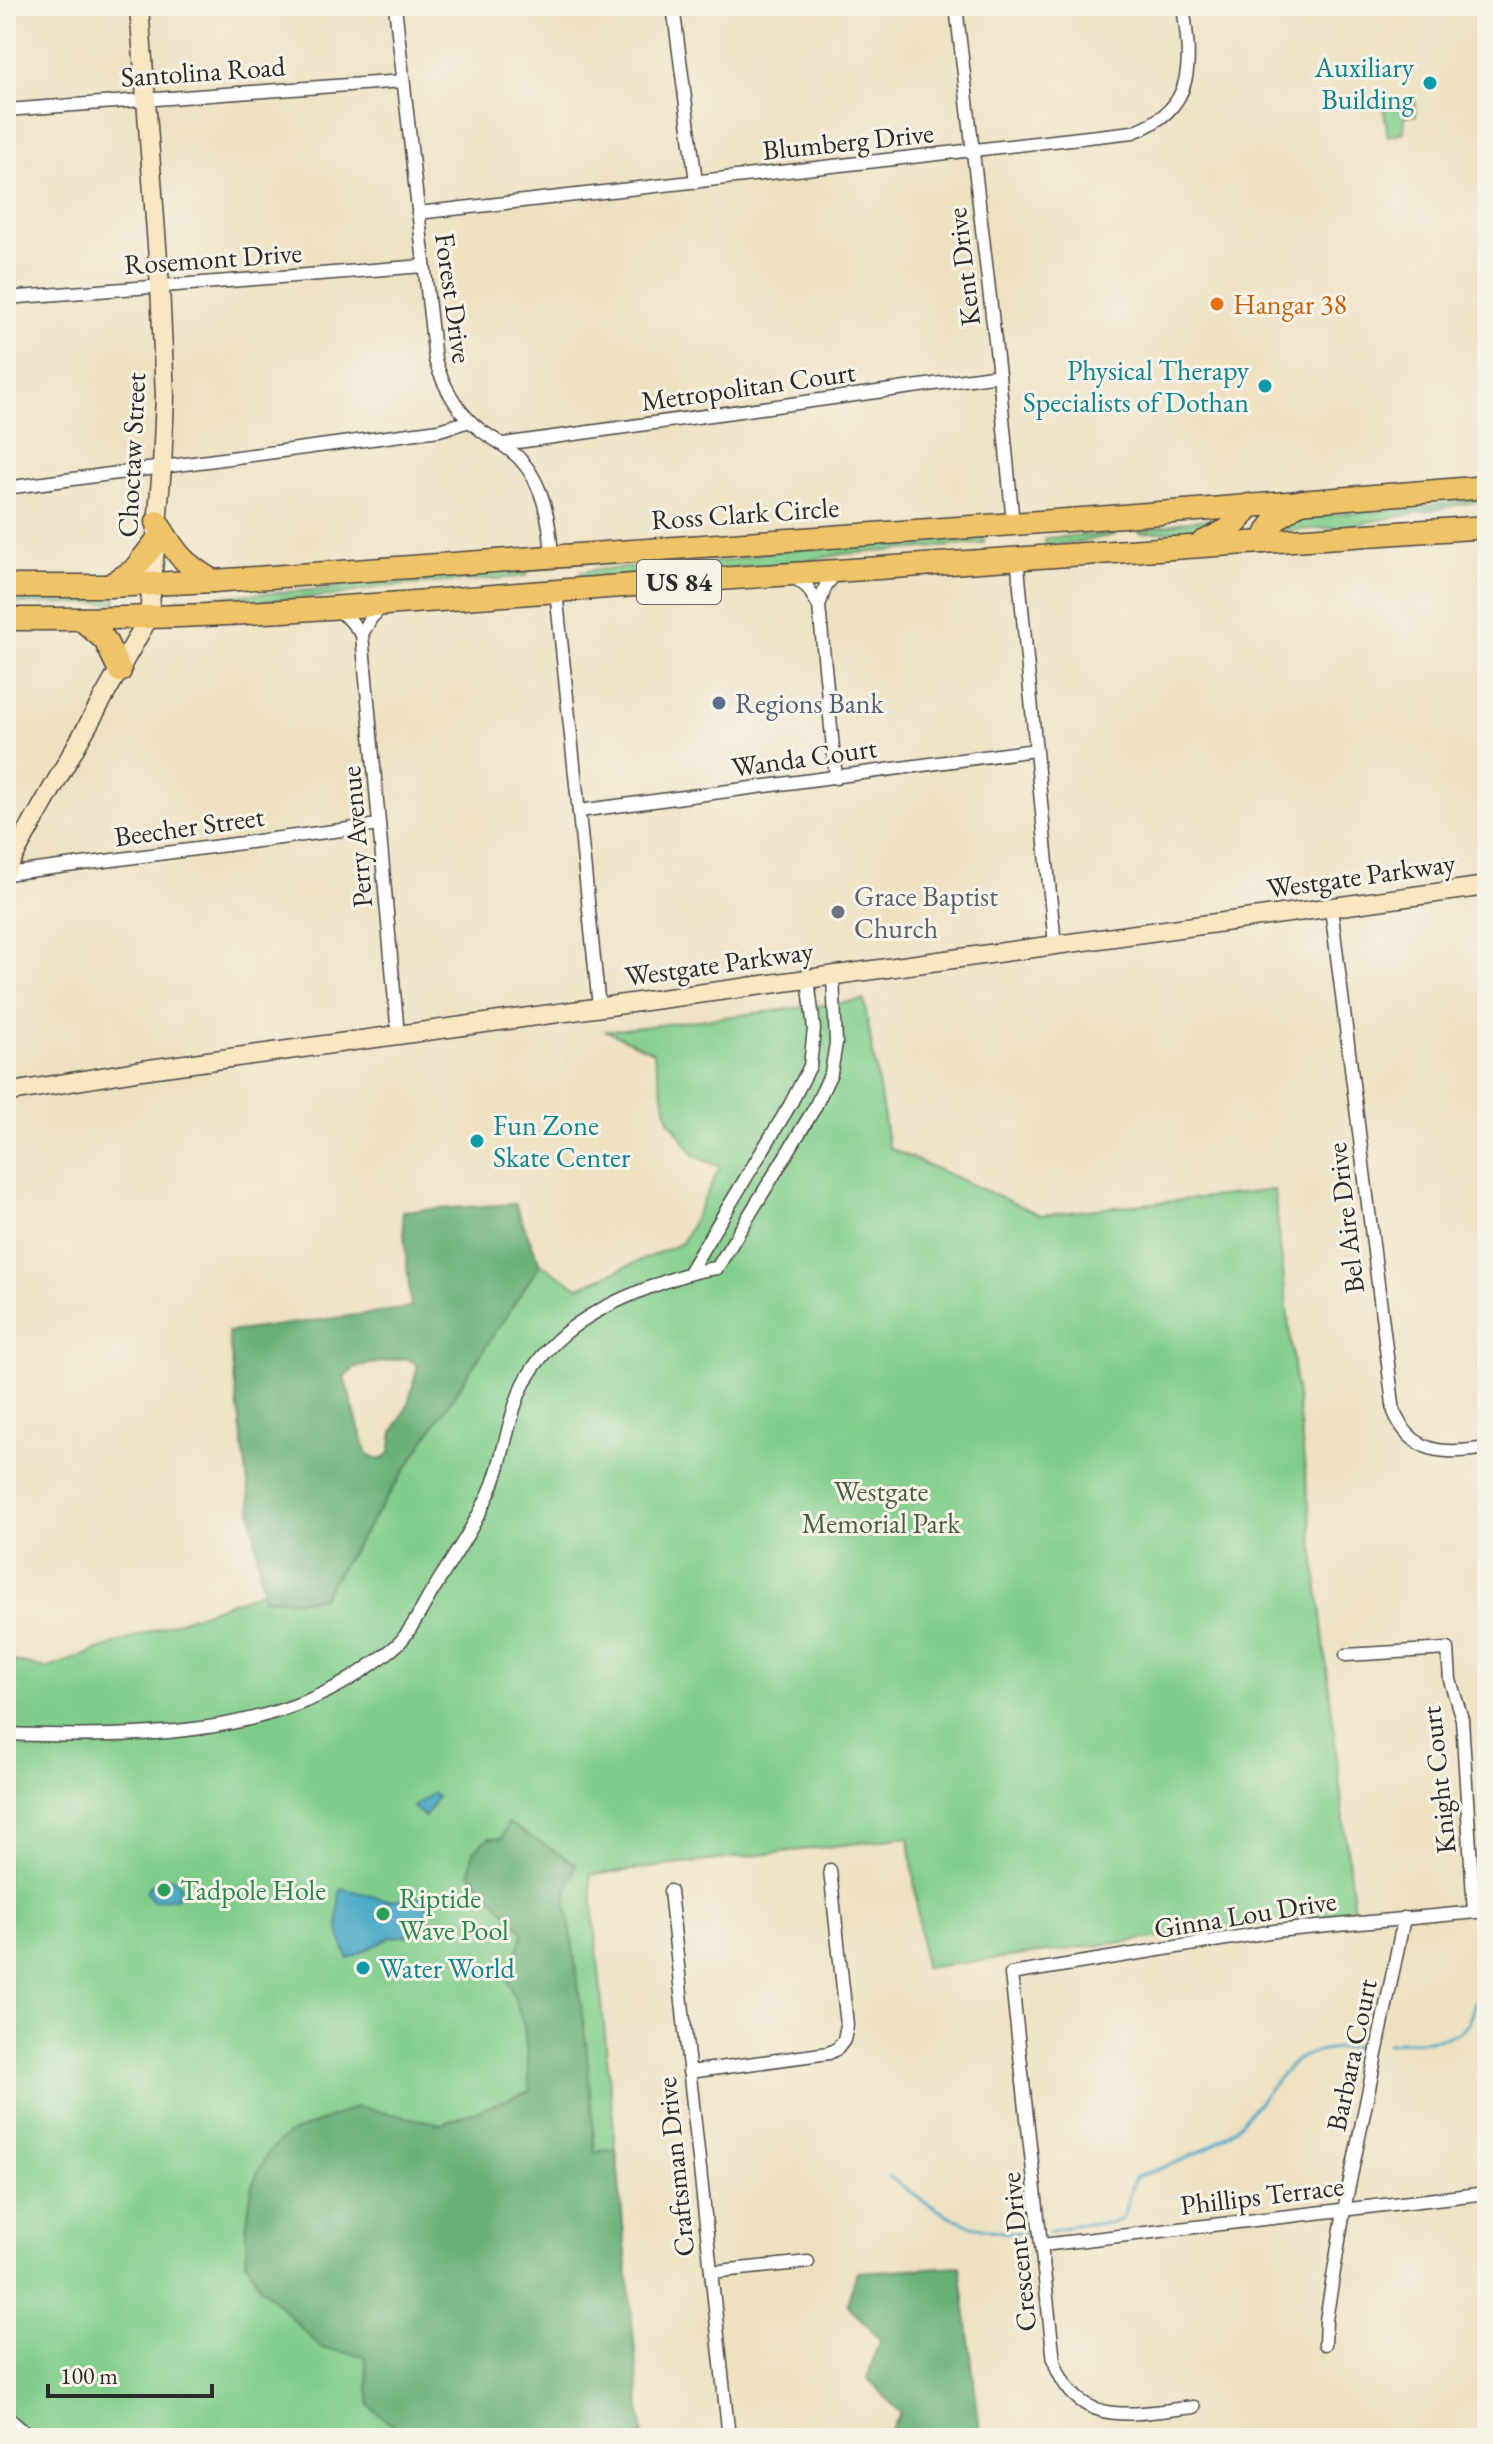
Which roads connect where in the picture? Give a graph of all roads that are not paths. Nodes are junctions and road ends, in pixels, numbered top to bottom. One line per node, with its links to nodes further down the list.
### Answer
1 (139, 6): 7 (main road, Choctaw Street)
2 (395, 6): 6 (street, Forest Drive)
3 (673, 6): 10 (street)
4 (956, 6): 9 (street, Kent Drive)
5 (1183, 6): 9 (street, Blumberg Drive)
6 (403, 81): 7 (street, Santolina Road); 11 (street, Forest Drive)
7 (146, 99): 8 (street, Santolina Road); 13 (main road, Choctaw Street)
8 (6, 110)
9 (974, 151): 10 (street, Blumberg Drive); 15 (street, Kent Drive)
10 (696, 182): 11 (street, Blumberg Drive)
11 (418, 213): 12 (street, Forest Drive)
12 (424, 266): 13 (street, Rosemont Drive); 16 (street, Forest Drive)
13 (160, 286): 14 (street, Rosemont Drive); 18 (main road, Choctaw Street)
14 (6, 298)
15 (999, 375): 17 (street, Metropolitan Court); 24 (street, Kent Drive)
16 (470, 421): 17 (street, Forest Drive); 18 (street)
17 (503, 444): 30 (street, Forest Drive)
18 (162, 467): 20 (street); 26 (main road, Choctaw Street)
19 (1487, 487): 21 (highway, Ross Clark Circle / US 84)
20 (6, 488)
21 (1303, 500): 22 (highway, Ross Clark Circle / US 84); 27 (highway)
22 (1249, 505): 23 (highway, Ross Clark Circle / US 84); 28 (highway)
23 (1054, 521): 24 (highway, Ross Clark Circle / US 84); 31 (highway)
24 (1013, 524): 29 (highway, Ross Clark Circle / US 84); 32 (highway)
25 (1487, 527): 27 (highway, US 84)
26 (156, 533): 35 (highway); 36 (main road, Choctaw Street); 38 (highway)
27 (1264, 542): 28 (highway, US 84)
28 (1195, 546): 31 (highway, US 84)
29 (593, 554): 30 (highway, Ross Clark Circle / US 84); 39 (highway)
30 (552, 557): 35 (highway, Ross Clark Circle / US 84); 40 (highway)
31 (1017, 557): 32 (highway, US 84); 49 (street)
32 (969, 561): 33 (highway, US 84)
33 (840, 570): 34 (highway, US 84); 42 (street)
34 (790, 574): 39 (highway, US 84); 42 (street)
35 (213, 581): 36 (highway, Ross Clark Circle / US 84)
36 (151, 584): 38 (highway, Ross Clark Circle / US 84); 44 (main road, Choctaw Street)
37 (6, 586): 38 (highway, Ross Clark Circle / US 84)
38 (110, 586)
39 (556, 591): 40 (highway, US 84); 51 (street)
40 (510, 594): 41 (highway, US 84)
41 (387, 603): 43 (highway, US 84); 47 (street)
42 (819, 606): 50 (street)
43 (333, 607): 44 (highway, US 84); 47 (street)
44 (149, 617): 46 (highway, US 84); 48 (main road, Choctaw Street)
45 (6, 619): 46 (highway, US 84)
46 (81, 619): 48 (highway)
47 (362, 634): 52 (street, Perry Avenue)
48 (120, 671): 53 (main road, Choctaw Street)
49 (1035, 750): 50 (street, Wanda Court); 56 (street)
50 (836, 778): 51 (street, Wanda Court)
51 (579, 811): 59 (street)
52 (379, 825): 53 (street, Beecher Street); 60 (street, Perry Avenue)
53 (6, 872)
54 (1487, 886): 55 (main road, Westgate Parkway)
55 (1331, 908): 56 (main road, Westgate Parkway); 63 (street, Bel Aire Drive)
56 (1055, 945): 57 (main road, Westgate Parkway)
57 (833, 976): 58 (main road, Westgate Parkway); 62 (street)
58 (808, 979): 59 (main road, Westgate Parkway); 62 (street)
59 (599, 1007): 60 (main road, Westgate Parkway)
60 (398, 1035): 61 (main road, Westgate Parkway)
61 (6, 1093)
62 (689, 1272): 65 (street)
63 (1487, 1448)
64 (1346, 1655): 68 (street, Knight Court)
65 (6, 1734)
66 (830, 1870): 71 (street)
67 (670, 1891): 71 (street, Craftsman Drive)
68 (1480, 1912): 69 (street, Ginna Lou Drive)
69 (1404, 1918): 70 (street, Ginna Lou Drive); 73 (street, Barbara Court)
70 (1011, 1974): 74 (street, Crescent Drive)
71 (689, 2072): 76 (street, Craftsman Drive)
72 (1487, 2193): 73 (street, Phillips Terrace)
73 (1344, 2210): 74 (street, Phillips Terrace); 77 (street, Barbara Court)
74 (1042, 2245): 78 (street, Crescent Drive)
75 (808, 2262): 76 (street)
76 (711, 2272): 81 (street, Craftsman Drive)
77 (1325, 2344)
78 (1194, 2407)
79 (6, 2416): 80 (street)
80 (31, 2438)
81 (729, 2438)

